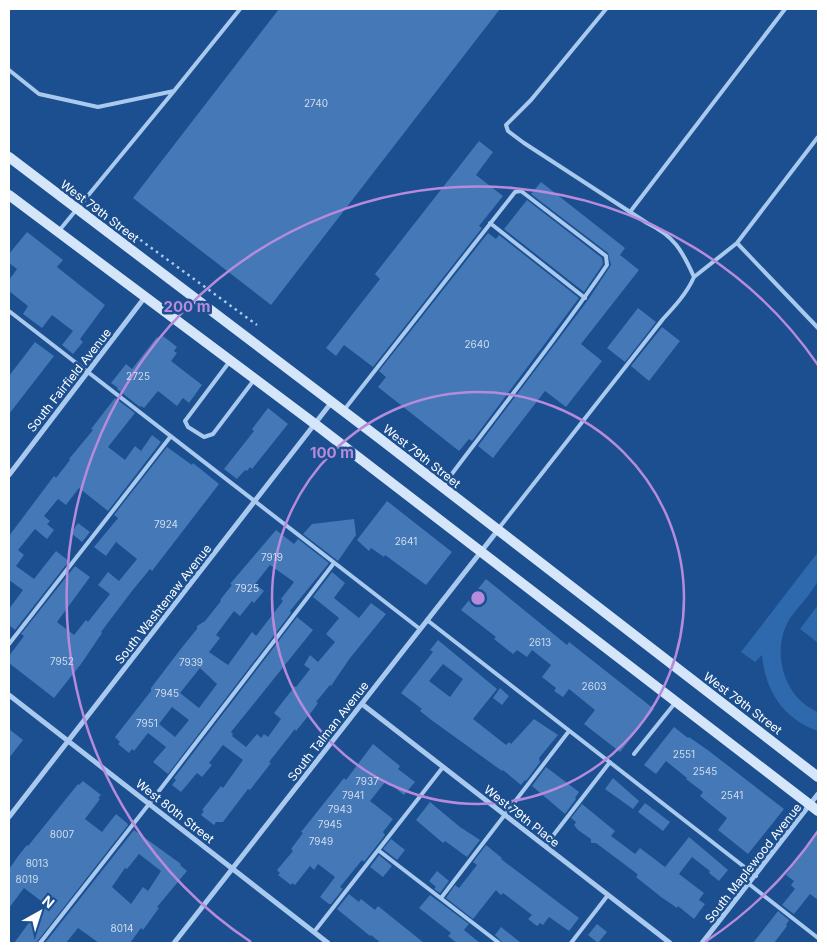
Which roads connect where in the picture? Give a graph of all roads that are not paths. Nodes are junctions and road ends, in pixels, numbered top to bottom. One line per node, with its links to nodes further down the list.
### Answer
1 (240, 9): 5 (lane)
2 (606, 9): 10 (lane)
3 (785, 9): 10 (lane)
4 (9, 70): 5 (lane)
5 (174, 91): 9 (lane)
6 (818, 137): 13 (lane)
7 (9, 157): 9 (main road, West 79th Street)
8 (9, 195): 12 (main road)
9 (77, 209): 12 (lane); 22 (main road, West 79th Street)
10 (630, 212): 14 (lane)
11 (490, 223): 16 (lane); 16 (lane); 23 (lane)
12 (58, 232): 15 (main road)
13 (737, 243): 14 (lane); 18 (lane)
14 (694, 276): 29 (lane)
15 (145, 297): 19 (main road); 20 (street, South Fairfield Avenue)
16 (585, 298): 27 (lane)
17 (9, 310): 20 (lane)
18 (818, 328)
19 (230, 361): 21 (main road); 21 (lane)
20 (88, 373): 25 (lane); 26 (street, South Fairfield Avenue)
21 (255, 379): 24 (main road)
22 (332, 403): 23 (main road, West 79th Street); 24 (street, South Washtenaw Avenue)
23 (343, 411): 27 (main road, West 79th Street)
24 (315, 424): 28 (street, South Washtenaw Avenue); 30 (main road)
25 (171, 436): 28 (lane); 34 (lane)
26 (9, 475)
27 (442, 487): 29 (main road, West 79th Street)
28 (255, 502): 31 (lane); 39 (street, South Washtenaw Avenue)
29 (498, 530): 30 (street, South Talman Avenue); 43 (main road, West 79th Street)
30 (481, 552): 32 (street, South Talman Avenue); 36 (main road)
31 (334, 563): 33 (lane); 45 (lane)
32 (427, 620): 33 (street, South Talman Avenue); 38 (lane)
33 (420, 629): 37 (street, South Talman Avenue)
34 (9, 644)
35 (9, 695): 39 (street, West 80th Street)
36 (676, 702): 40 (lane); 46 (main road)
37 (362, 704): 42 (street, West 79th Place); 51 (street, South Talman Avenue)
38 (569, 731): 41 (lane); 47 (lane)
39 (68, 741): 45 (street, West 80th Street); 48 (street, South Washtenaw Avenue)
40 (634, 754)
41 (610, 762): 49 (lane); 52 (lane)
42 (442, 767): 47 (street, West 79th Place); 50 (lane)
43 (818, 777)
44 (818, 794): 46 (street, South Maplewood Avenue)
45 (149, 804): 51 (street, West 80th Street); 58 (lane)
46 (814, 808): 52 (street, South Maplewood Avenue)
47 (505, 815): 49 (street, West 79th Place); 55 (lane)
48 (9, 816)
49 (545, 846): 54 (street, West 79th Place)
50 (378, 850): 55 (lane); 56 (lane)
51 (232, 869): 56 (street, West 80th Street); 59 (street, South Talman Avenue)
52 (756, 876): 53 (street, South Maplewood Avenue)
53 (749, 884): 57 (lane); 64 (street, South Maplewood Avenue)
54 (608, 896): 62 (lane); 63 (street, West 79th Place)
55 (441, 898): 61 (lane)
56 (314, 932): 60 (street, West 80th Street)
57 (818, 938)
58 (40, 943)
59 (174, 943)
60 (328, 943)
61 (499, 943)
62 (571, 943)
63 (670, 943)
64 (702, 943)

